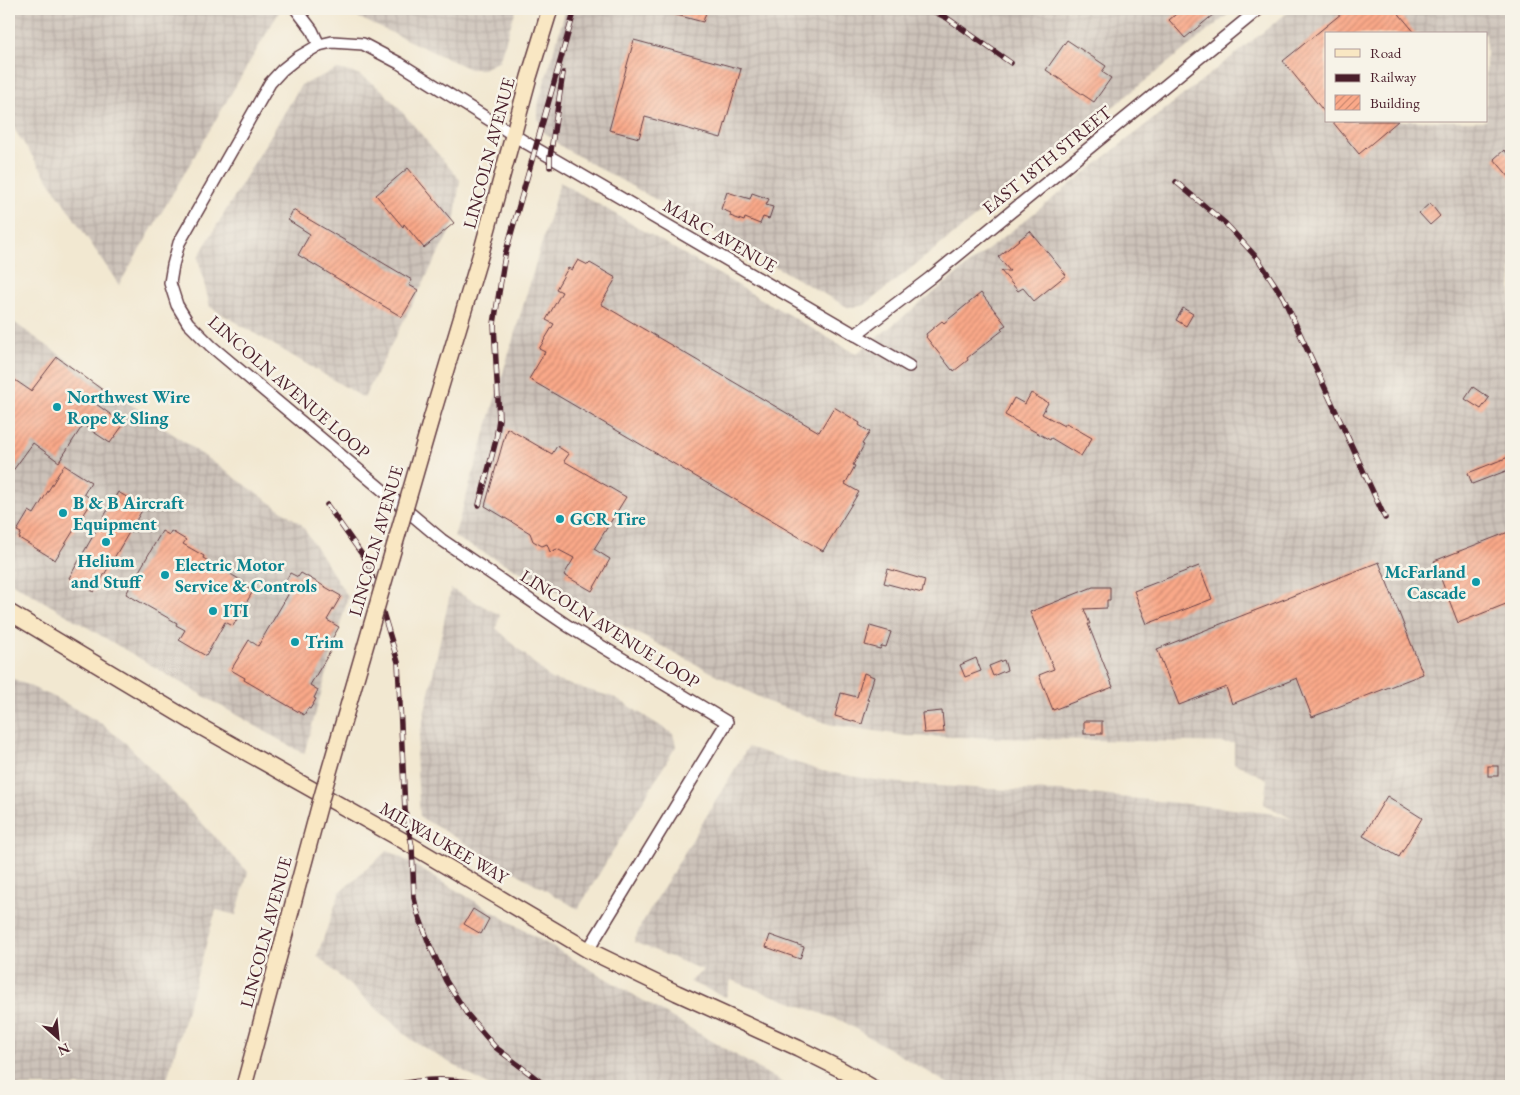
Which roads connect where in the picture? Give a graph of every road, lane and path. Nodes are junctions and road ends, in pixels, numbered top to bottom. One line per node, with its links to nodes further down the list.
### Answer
1 (296, 9): 4 (street)
2 (550, 9): 5 (street, LINCOLN AVENUE)
3 (1259, 9): 6 (street, EAST 18TH STREET)
4 (319, 45): 5 (street, LINCOLN AVENUE LOOP); 9 (street, LINCOLN AVENUE LOOP)
5 (513, 135): 6 (street, MARC AVENUE); 10 (street, LINCOLN AVENUE, bridge)
6 (854, 335): 7 (street, MARC AVENUE)
7 (909, 366)
8 (9, 612): 9 (street, MILWAUKEE WAY)
9 (588, 950): 11 (street, MILWAUKEE WAY)
10 (244, 1086)
11 (870, 1086)

